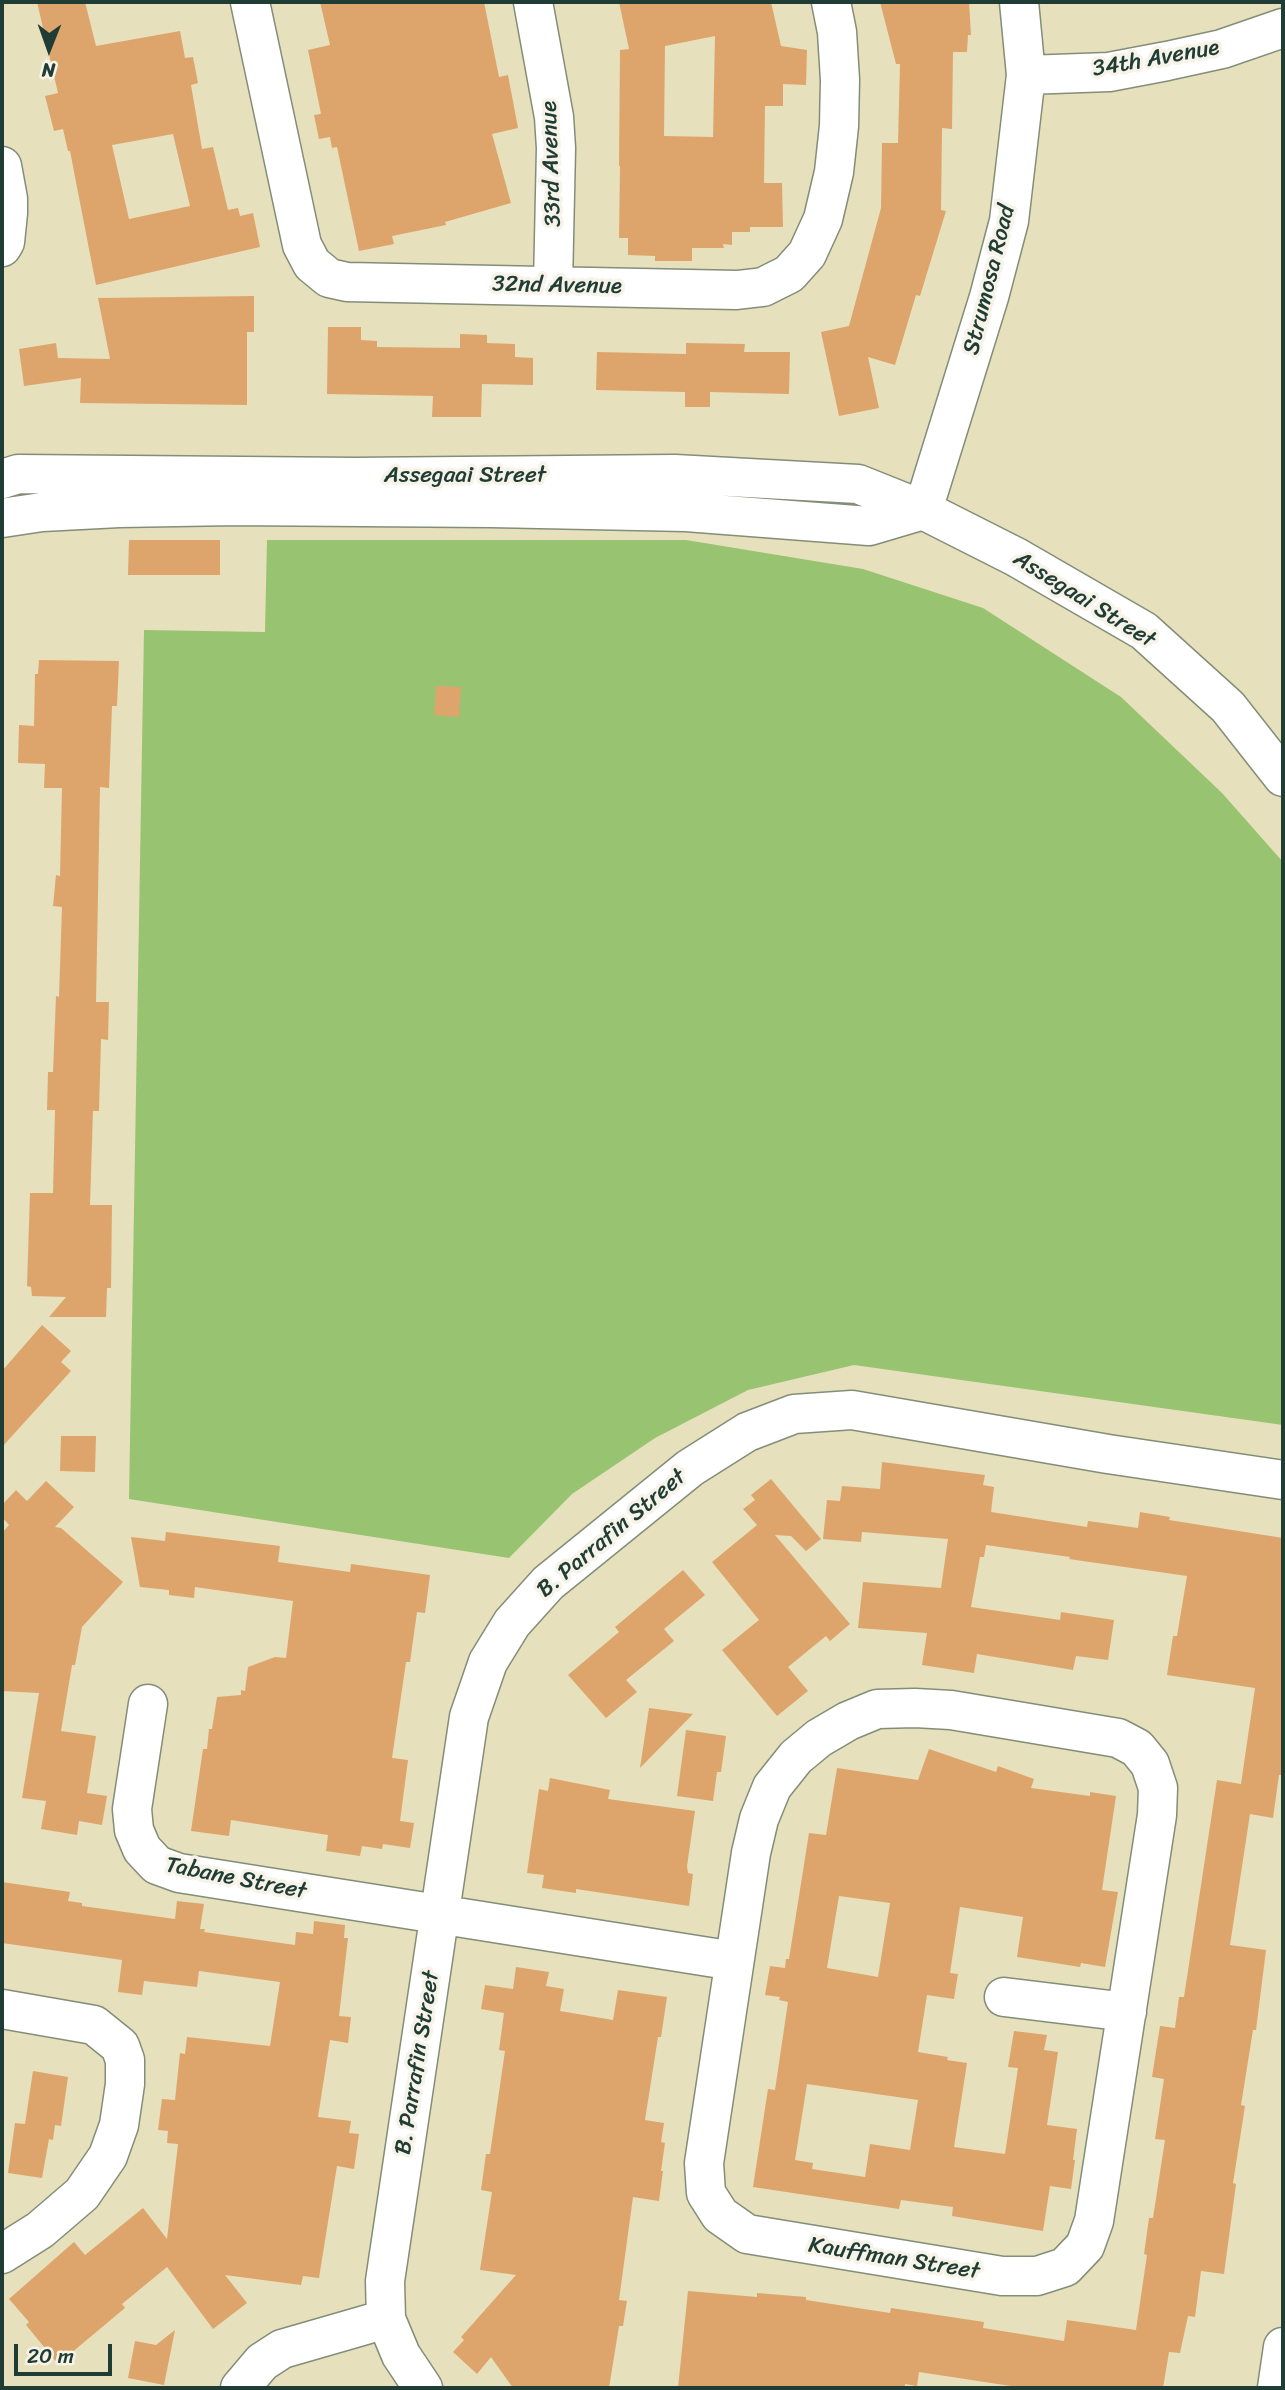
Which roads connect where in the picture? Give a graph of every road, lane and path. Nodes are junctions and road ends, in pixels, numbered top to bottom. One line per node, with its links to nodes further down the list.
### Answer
1 (250, 2): 9 (street, 32nd Avenue)
2 (533, 2): 9 (street, 33rd Avenue)
3 (831, 2): 9 (street, 32nd Avenue)
4 (1019, 2): 6 (street, Strumosa Road)
5 (1283, 28): 6 (street, 34th Avenue)
6 (1026, 75): 11 (street, Strumosa Road)
7 (2, 166): 8 (street)
8 (2, 247)
9 (553, 285)
10 (2, 479): 11 (street, Assegaai Street)
11 (923, 510): 12 (street, Assegaai Street); 13 (street, Assegaai Street)
12 (2, 519)
13 (1283, 777)
14 (1283, 1480): 16 (street, B. Parrafin Street)
15 (148, 1704): 16 (street, Tabane Street)
16 (440, 1915): 17 (street); 22 (street, B. Parrafin Street)
17 (734, 1961): 20 (street, Kauffman Street); 20 (street, Kauffman Street)
18 (1004, 1997): 20 (street)
19 (2, 2009): 21 (street)
20 (1127, 2012)
21 (2, 2254)
22 (386, 2319): 24 (street); 25 (street, B. Parrafin Street)
23 (1283, 2347): 26 (street)
24 (240, 2388)
25 (423, 2388)
26 (1277, 2388)

